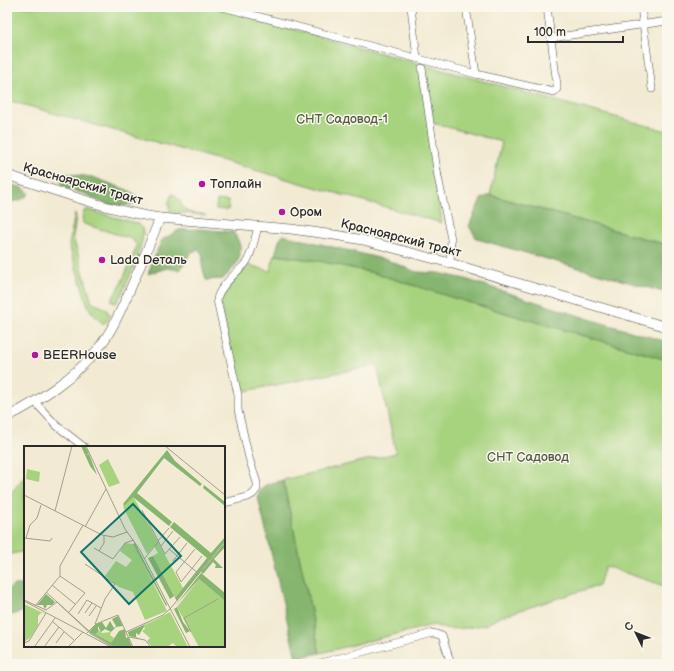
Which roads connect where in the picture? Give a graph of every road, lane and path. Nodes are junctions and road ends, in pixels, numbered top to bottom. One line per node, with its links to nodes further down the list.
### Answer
1 (223, 7): 9 (street)
2 (411, 7): 9 (street)
3 (466, 7): 11 (street)
4 (547, 7): 8 (street)
5 (641, 7): 7 (street)
6 (667, 22): 7 (street)
7 (643, 24): 8 (street); 12 (street)
8 (550, 38): 11 (street)
9 (417, 58): 11 (street)
10 (422, 68): 16 (street)
11 (476, 74)
12 (652, 89)
13 (7, 175): 14 (main road, Красноярский тракт)
14 (160, 218): 15 (main road, Красноярский тракт); 18 (main road)
15 (258, 226): 16 (main road, Красноярский тракт); 21 (street)
16 (450, 263): 17 (main road, Красноярский тракт)
17 (667, 327)
18 (34, 401): 19 (main road); 20 (street)
19 (7, 417)
20 (83, 446)
21 (225, 503)
22 (317, 664): 23 (street)
23 (451, 664)

